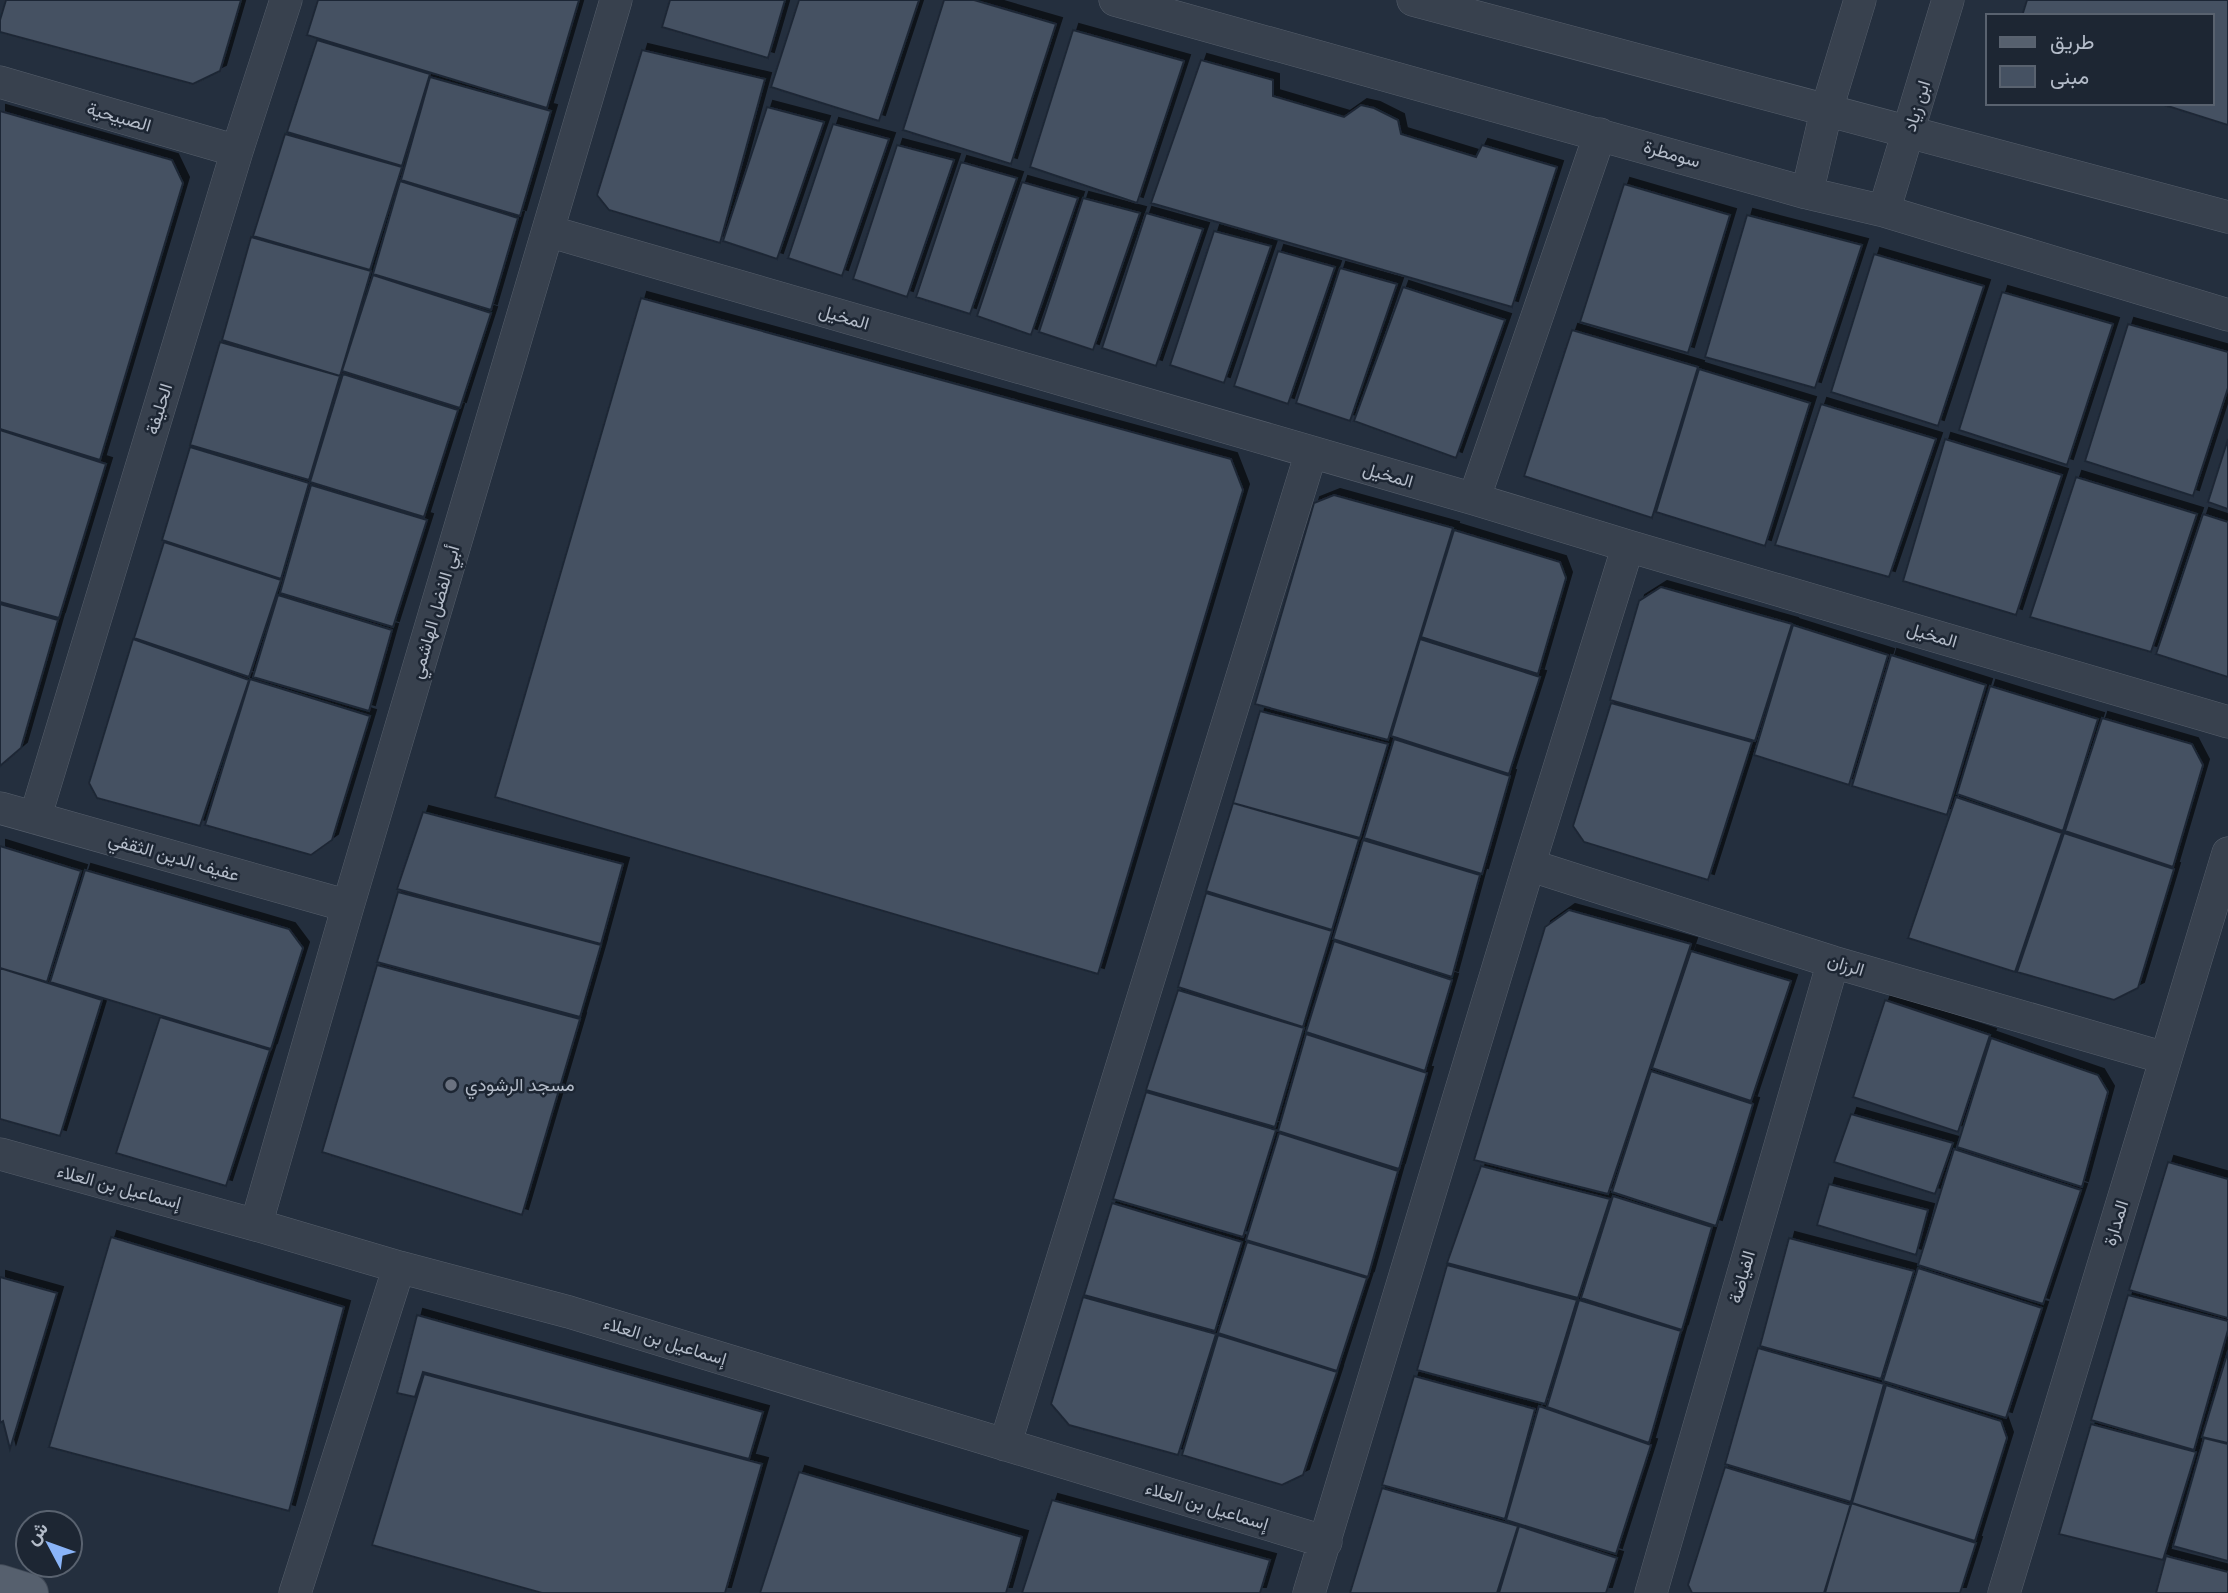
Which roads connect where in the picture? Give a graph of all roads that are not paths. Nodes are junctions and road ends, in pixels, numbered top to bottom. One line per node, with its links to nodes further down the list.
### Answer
1 (286, 0): 11 (street, الحليفة)
2 (616, 0): 15 (street, أبي الفضل الهاشمي)
3 (1115, 0): 10 (street, سومطرة)
4 (1413, 0): 8 (street)
5 (1860, 0): 8 (street)
6 (1948, 0): 9 (street, ابن زياد)
7 (0, 82): 11 (street, الصبيحية)
8 (1826, 112): 9 (street); 12 (street)
9 (1908, 133): 13 (street, ابن زياد); 14 (street)
10 (1600, 134): 12 (street, سومطرة); 18 (street)
11 (237, 151): 22 (street, الحليفة)
12 (1807, 193): 13 (street, سومطرة)
13 (1884, 211): 16 (street, سومطرة)
14 (2228, 217)
15 (548, 231): 17 (street, المخيل); 25 (street, أبي الفضل الهاشمي)
16 (2228, 315)
17 (1311, 453): 18 (street, المخيل); 31 (street)
18 (1474, 499): 19 (street, المخيل)
19 (1628, 546): 20 (street, المخيل); 24 (street)
20 (2228, 722)
21 (0, 808): 22 (street, عفيف الدين الثقفي)
22 (35, 818): 25 (street, عفيف الدين الثقفي)
23 (2228, 853): 27 (street, المدارة)
24 (1529, 865): 26 (street, الرزان); 32 (street)
25 (348, 906): 29 (street, أبي الفضل الهاشمي)
26 (1833, 962): 27 (street, الرزان); 37 (street, الفياضة)
27 (2165, 1058): 38 (street, المدارة)
28 (0, 1154): 29 (street, إسماعيل بن العلاء)
29 (257, 1225): 30 (street, إسماعيل بن العلاء)
30 (399, 1267): 31 (street, إسماعيل بن العلاء); 35 (street)
31 (1005, 1445): 32 (street, إسماعيل بن العلاء)
32 (1326, 1542): 36 (street)
33 (0, 1584): 34 (main road)
34 (29, 1593)
35 (295, 1593)
36 (1309, 1593)
37 (1651, 1593)
38 (2004, 1593)

